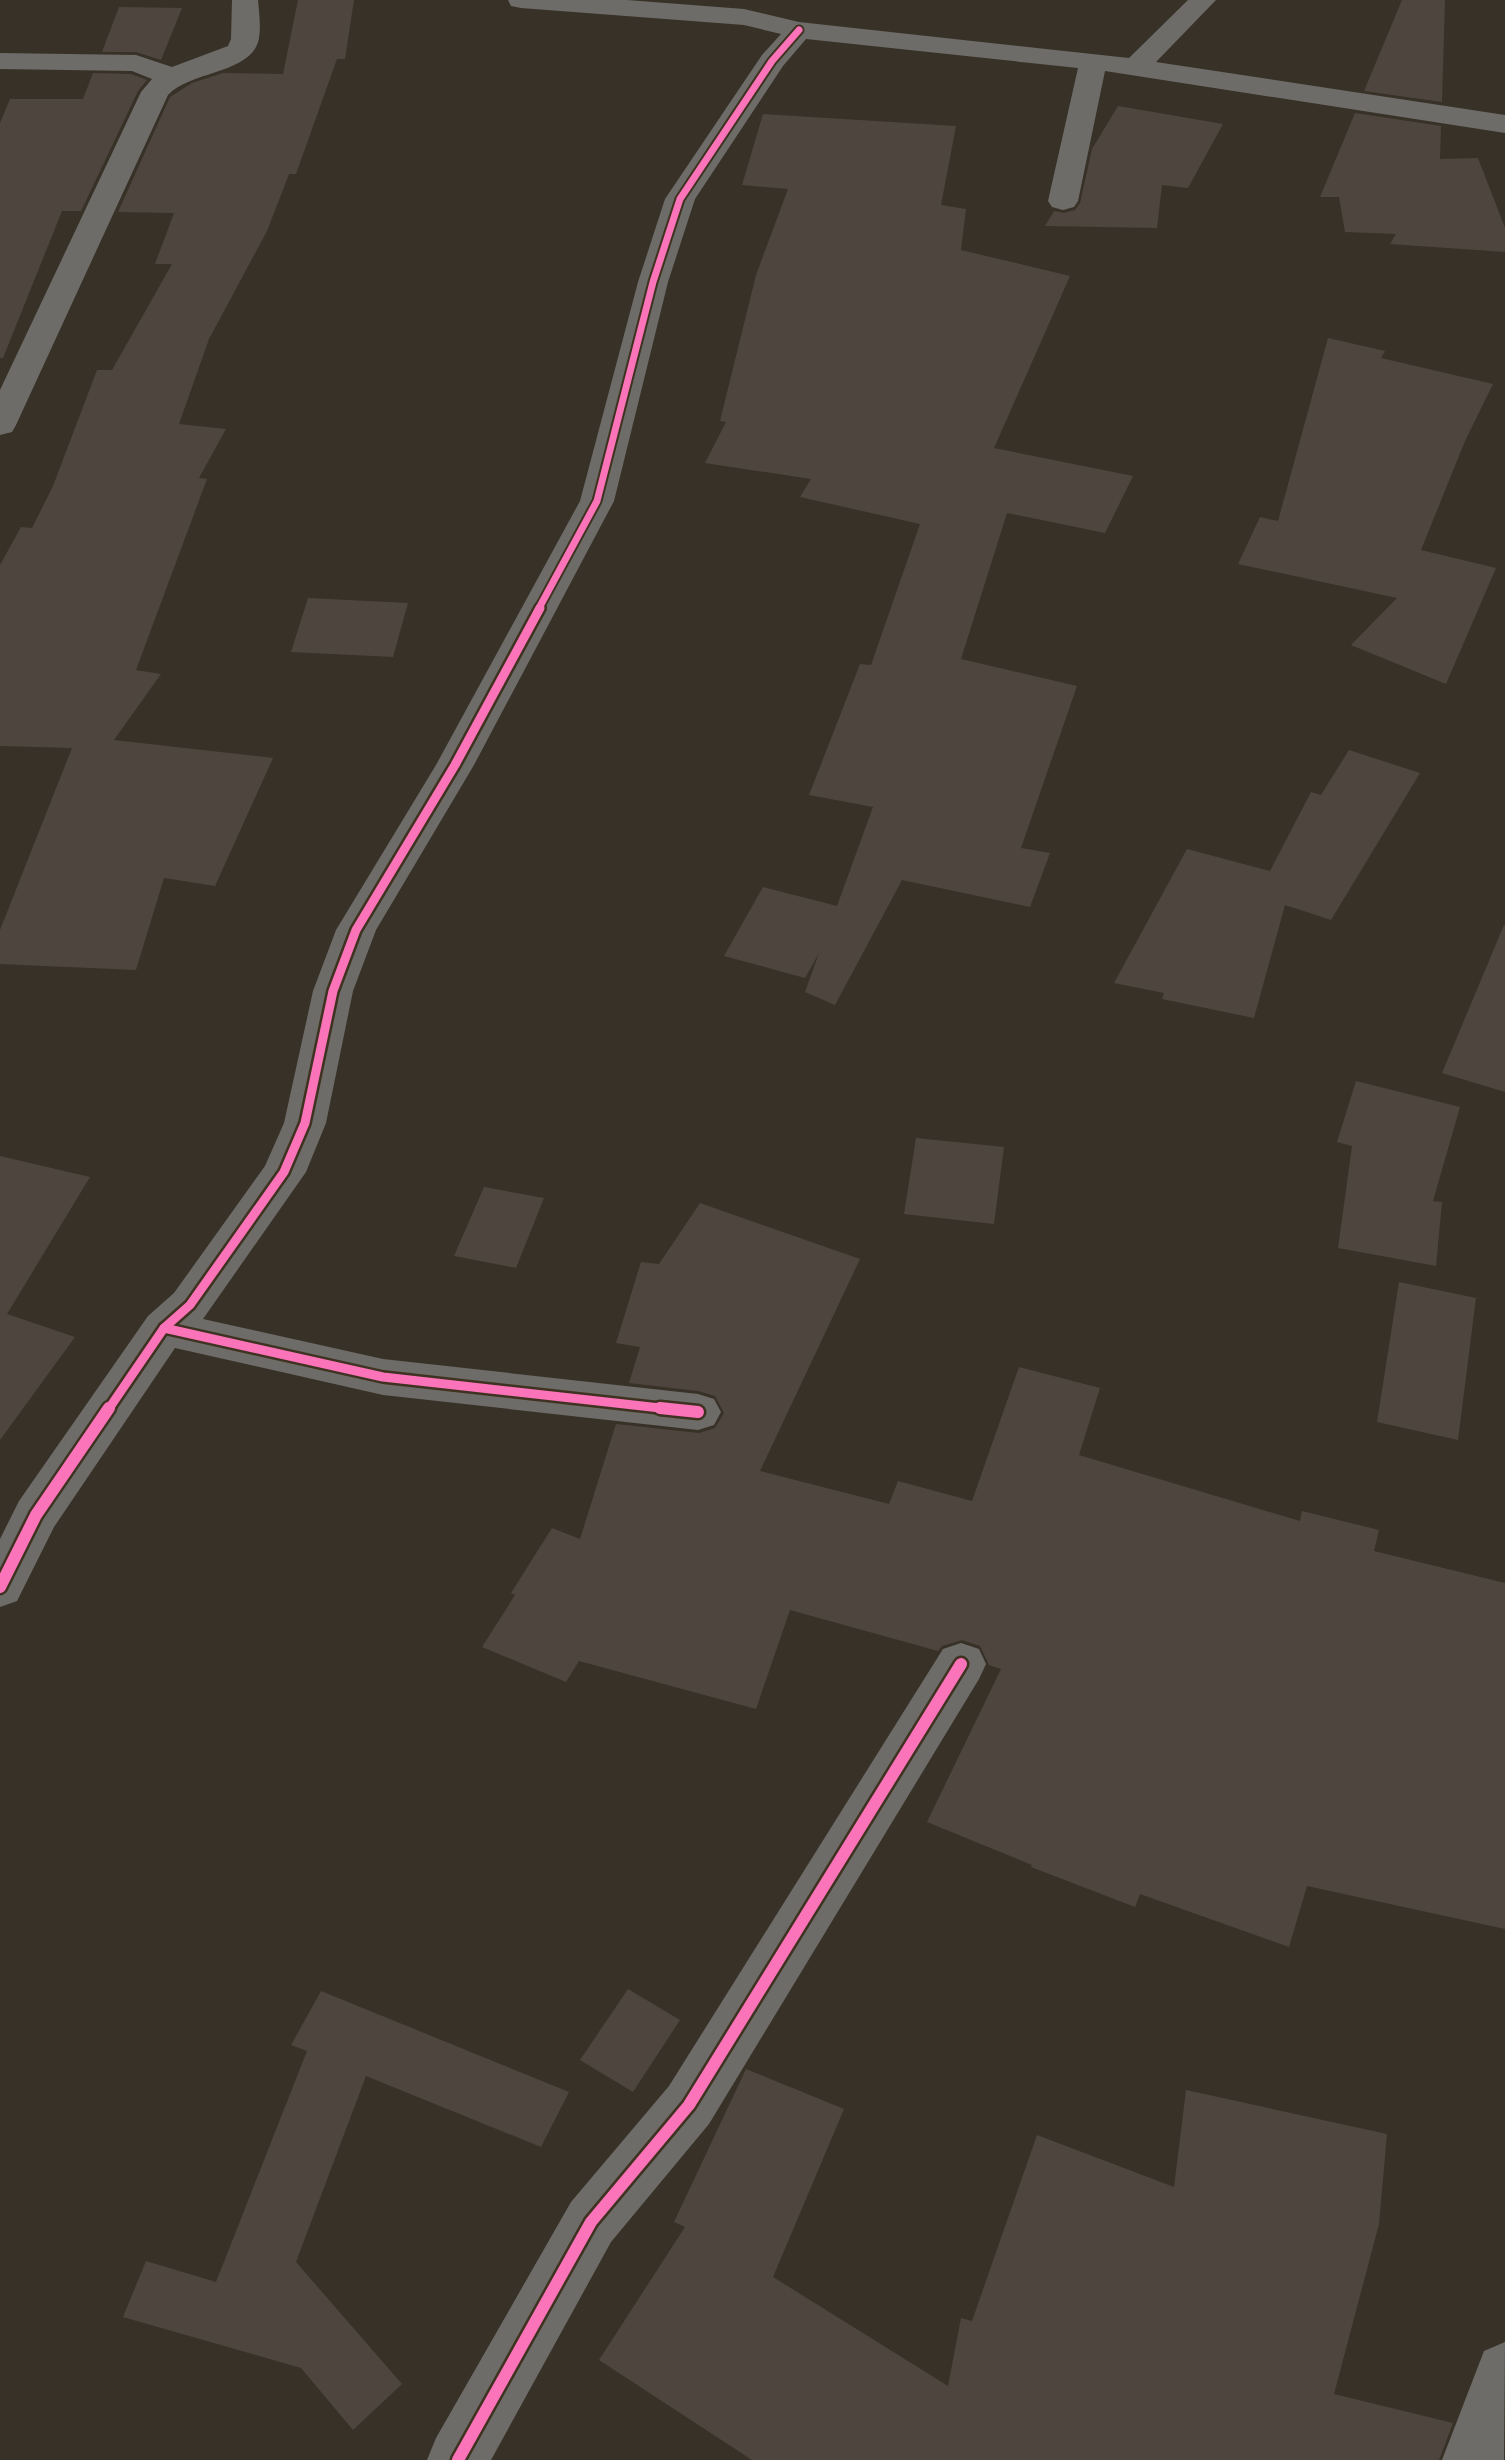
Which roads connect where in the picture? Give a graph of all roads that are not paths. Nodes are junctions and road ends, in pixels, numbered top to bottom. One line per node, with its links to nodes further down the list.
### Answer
1 (245, 0): 8 (street)
2 (521, 0): 4 (street)
3 (1203, 0): 7 (street)
4 (799, 30): 6 (street); 12 (street)
5 (0, 61): 8 (street)
6 (1093, 61): 7 (street); 10 (street)
7 (1137, 66): 9 (street)
8 (170, 76): 11 (street)
9 (1505, 124)
10 (1063, 201)
11 (0, 425)
12 (164, 1328): 13 (street); 14 (street)
13 (698, 1412)
14 (0, 1587)
15 (961, 1664): 17 (street)
16 (1505, 2372): 18 (street)
17 (458, 2460)
18 (1473, 2460)

